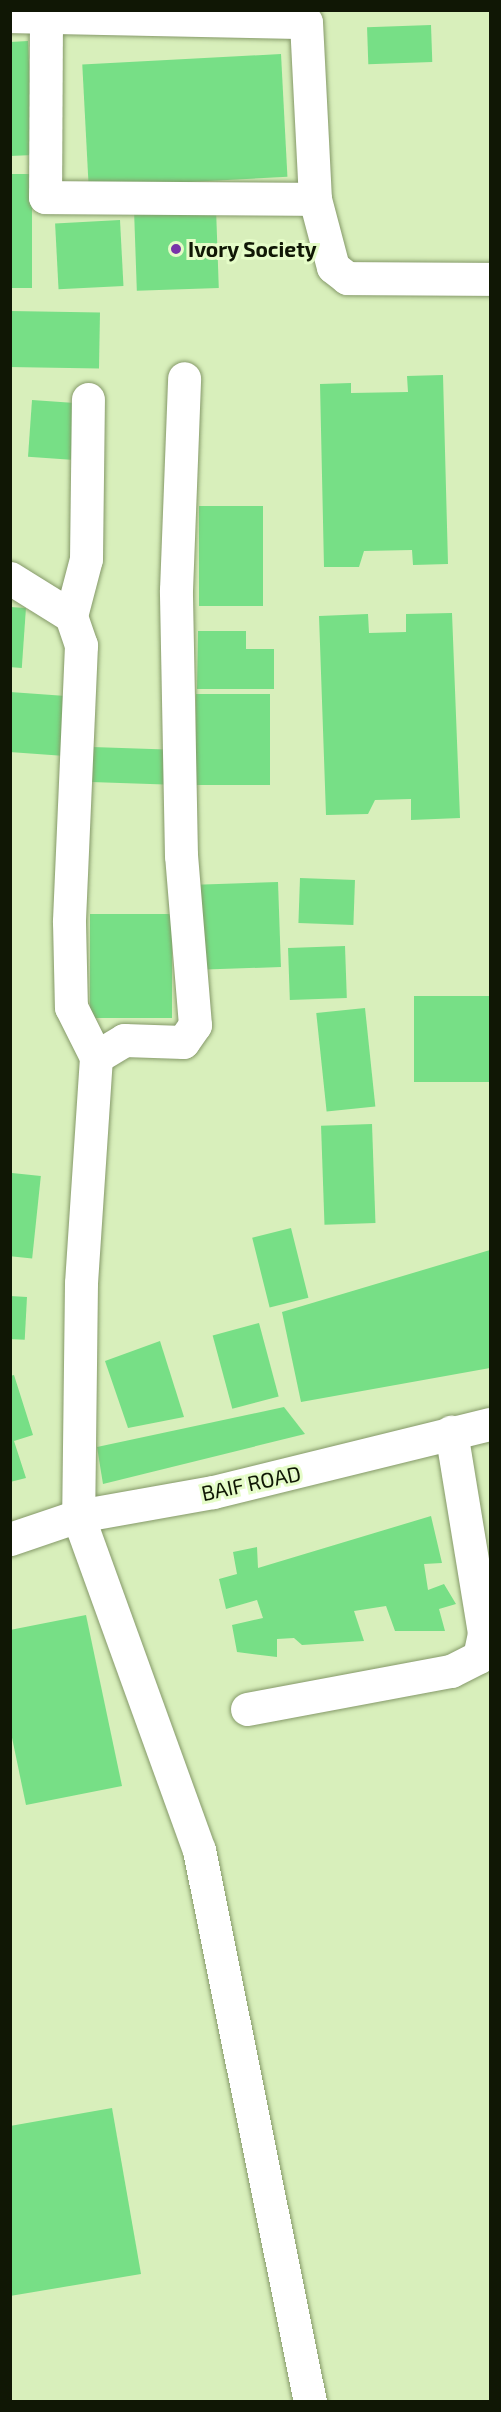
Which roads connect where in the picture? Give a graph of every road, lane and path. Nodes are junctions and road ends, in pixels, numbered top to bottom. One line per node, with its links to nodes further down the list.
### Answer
1 (10, 16): 2 (street)
2 (46, 17): 3 (street); 3 (street)
3 (315, 199): 4 (street)
4 (490, 279)
5 (184, 378): 9 (street)
6 (88, 399): 8 (street)
7 (10, 578): 8 (street)
8 (71, 616): 9 (street)
9 (96, 1057): 12 (street)
10 (490, 1424): 11 (street, BAIF ROAD)
11 (451, 1432): 12 (street, BAIF ROAD); 14 (street)
12 (78, 1516): 13 (street, BAIF ROAD); 15 (street)
13 (10, 1539)
14 (247, 1709)
15 (310, 2402)

